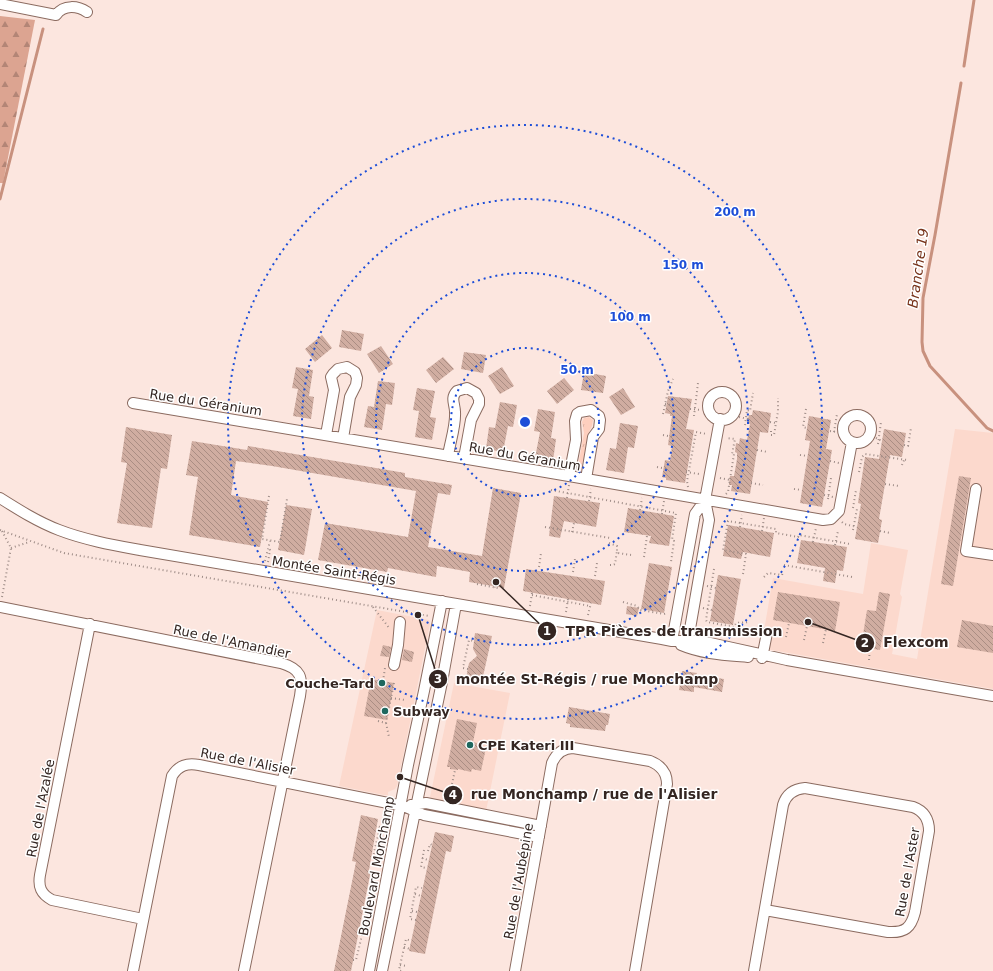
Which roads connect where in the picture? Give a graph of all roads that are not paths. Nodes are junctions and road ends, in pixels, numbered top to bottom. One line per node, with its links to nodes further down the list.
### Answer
1 (0, 4): 2 (street)
2 (87, 12)
3 (134, 403): 5 (street, Rue du Géranium)
4 (720, 419): 14 (street)
5 (326, 435): 6 (street, Rue du Géranium); 6 (street)
6 (343, 438): 8 (street, Rue du Géranium)
7 (852, 442): 14 (street, Rue du Géranium)
8 (448, 456): 9 (street, Rue du Géranium); 9 (street)
9 (464, 458): 11 (street, Rue du Géranium)
10 (586, 479): 11 (street, Rue du Géranium); 11 (street); 14 (street, Rue du Géranium)
11 (569, 480)
12 (976, 489): 15 (street)
13 (0, 498): 16 (street, Montée Saint-Régis)
14 (705, 500): 22 (street); 23 (street)
15 (993, 555)
16 (442, 601): 18 (street, Montée Saint-Régis); 28 (street, Boulevard Monchamp)
17 (1, 604): 20 (street, Rue de l'Amandier)
18 (456, 604): 22 (street, Montée Saint-Régis); 29 (street, Boulevard Monchamp)
19 (400, 622): 25 (street)
20 (90, 624): 27 (street, Rue de l'Amandier); 33 (street, Rue de l'Azalée)
21 (767, 633): 24 (street)
22 (672, 641): 23 (street, Montée Saint-Régis)
23 (687, 644): 24 (street, Montée Saint-Régis)
24 (762, 656): 26 (street, Montée Saint-Régis)
25 (390, 664)
26 (993, 696)
27 (283, 781): 28 (street, Rue de l'Alisier); 33 (street, Rue de l'Alisier); 35 (street, Rue de l'Amandier)
28 (401, 805): 29 (street, Rue de l'Alisier); 36 (street, Boulevard Monchamp)
29 (415, 808): 30 (street, Rue de l'Alisier); 31 (street, Rue de l'Alisier); 37 (street, Boulevard Monchamp)
30 (541, 826): 31 (street, Rue de l'Aubépine); 39 (street, Rue de l'Aubépine)
31 (539, 837): 38 (street, Rue de l'Aubépine)
32 (765, 910): 32 (street, Rue de l'Aster); 40 (street, Rue de l'Aster)
33 (143, 919): 34 (street, Rue de l'Alisier)
34 (133, 971)
35 (244, 971)
36 (369, 971)
37 (382, 971)
38 (515, 971)
39 (635, 971)
40 (754, 971)

